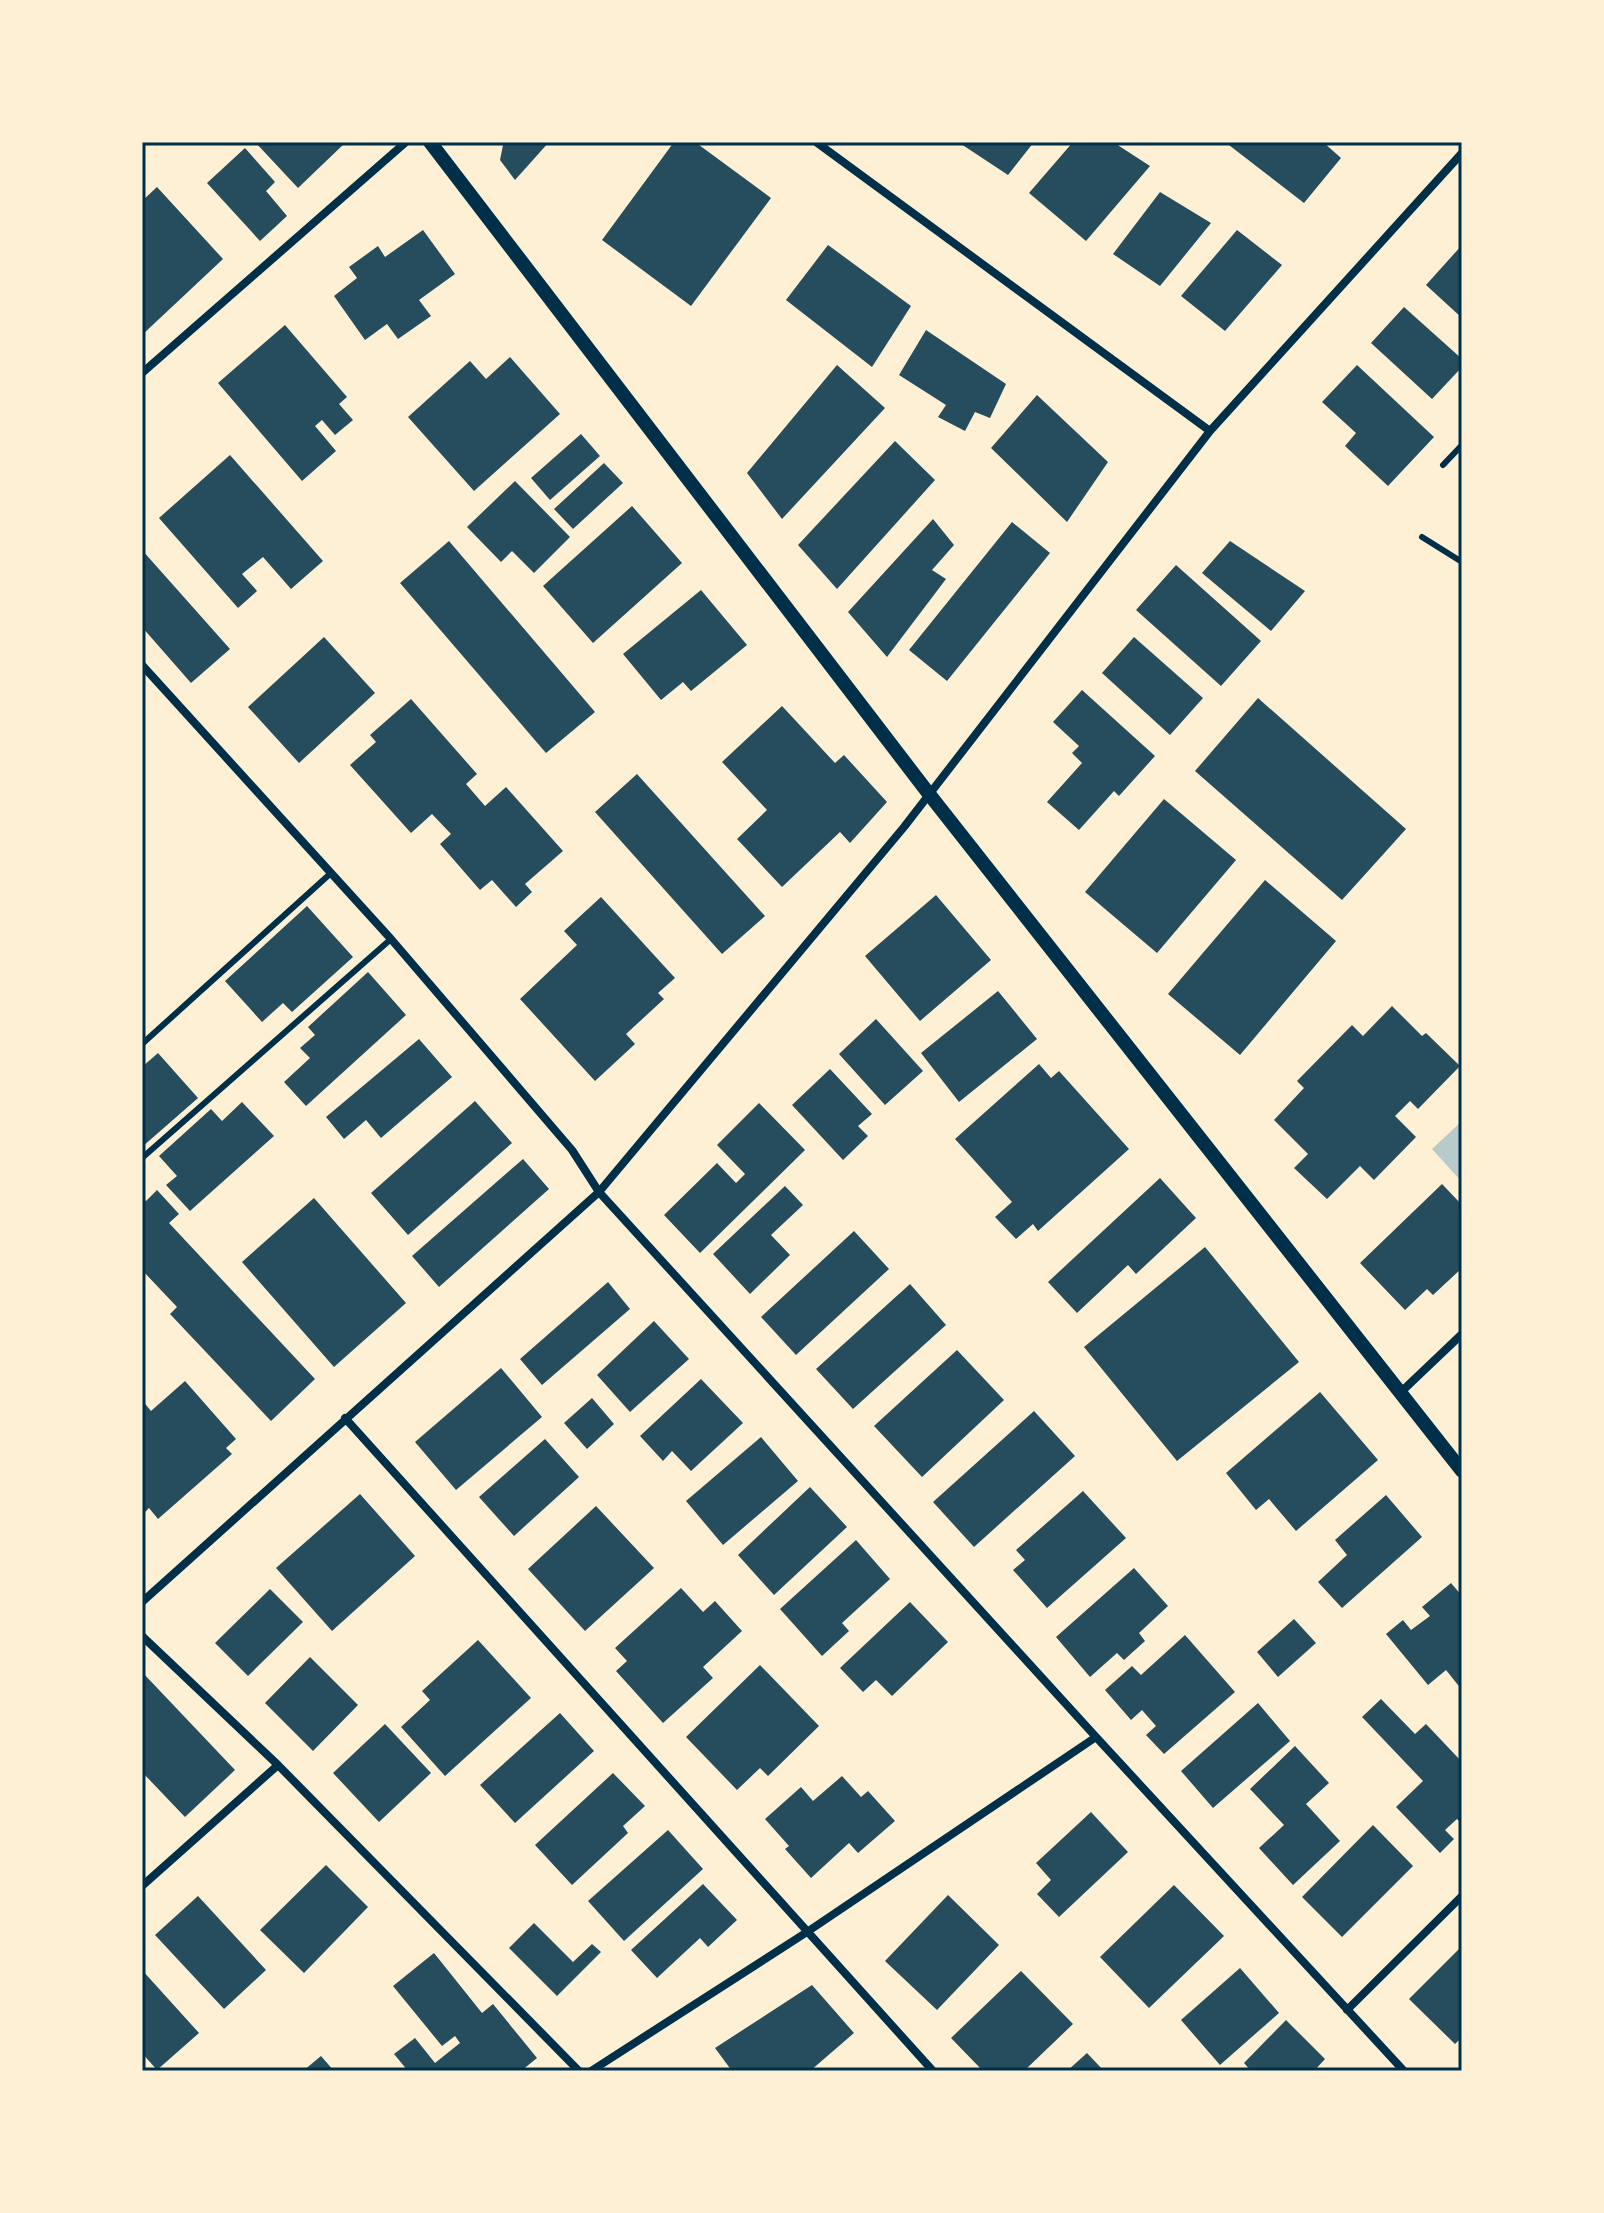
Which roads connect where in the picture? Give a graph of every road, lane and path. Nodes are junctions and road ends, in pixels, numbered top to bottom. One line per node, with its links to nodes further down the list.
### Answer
1 (406, 142): 5 (street)
2 (430, 142): 12 (street)
3 (816, 142): 6 (street)
4 (1462, 153): 6 (street)
5 (142, 373)
6 (1210, 431): 12 (street)
7 (1462, 445): 8 (lane)
8 (1443, 465)
9 (1422, 537): 10 (lane)
10 (1462, 562)
11 (142, 665): 13 (street)
12 (929, 794): 17 (street); 19 (street)
13 (331, 873): 14 (street); 15 (lane)
14 (391, 939): 16 (lane); 17 (street)
15 (142, 1044)
16 (142, 1158)
17 (599, 1192): 20 (street); 24 (street)
18 (1462, 1334): 19 (street)
19 (1400, 1393): 21 (street)
20 (345, 1418): 22 (street); 28 (street)
21 (1462, 1471)
22 (142, 1602)
23 (142, 1636): 25 (street)
24 (1096, 1737): 28 (street); 29 (street)
25 (278, 1765): 26 (street); 30 (street)
26 (142, 1886)
27 (1462, 1896): 29 (street)
28 (807, 1932): 31 (street); 32 (street)
29 (1347, 2010): 33 (street)
30 (579, 2071)
31 (591, 2071)
32 (933, 2071)
33 (1404, 2071)

